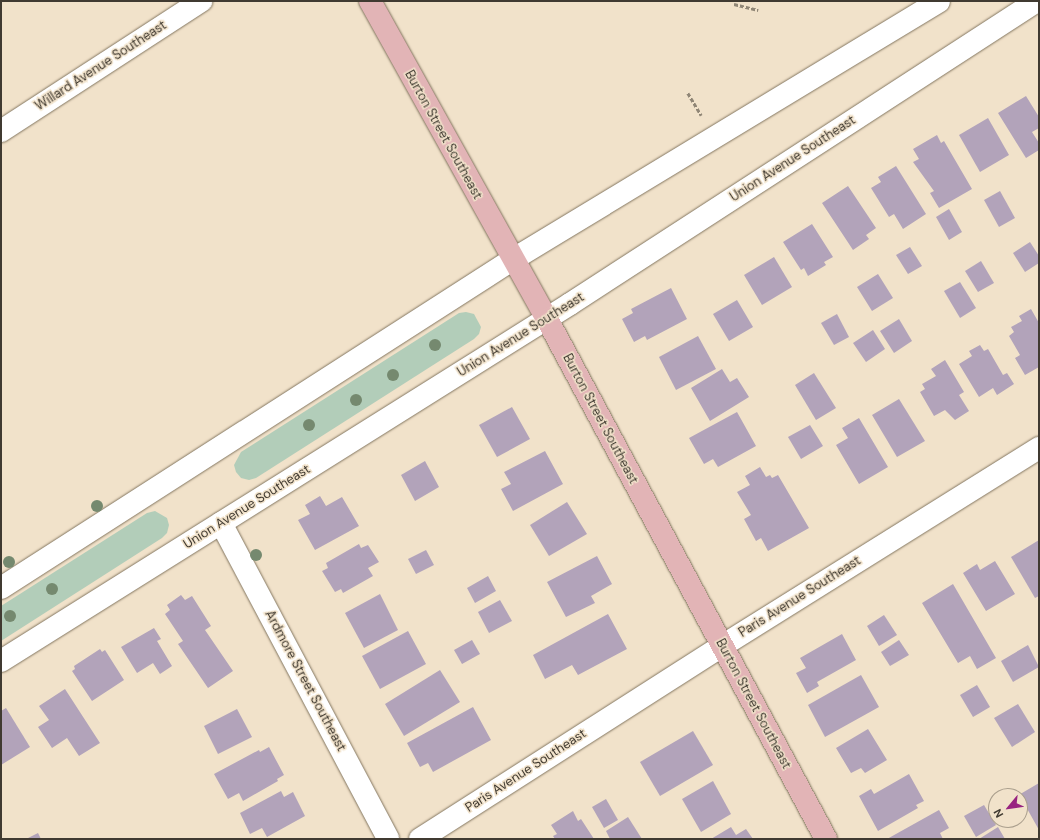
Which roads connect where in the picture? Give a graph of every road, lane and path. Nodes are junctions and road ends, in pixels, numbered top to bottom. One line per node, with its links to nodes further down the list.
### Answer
1 (201, 1): 9 (street, Willard Avenue Southeast)
2 (370, 1): 10 (main road, Burton Street Southeast)
3 (939, 1): 10 (street)
4 (1034, 2): 11 (street, Union Avenue Southeast)
5 (734, 4): 6 (path)
6 (758, 10)
7 (688, 93): 8 (path)
8 (701, 115)
9 (1, 131)
10 (512, 260): 11 (main road, Burton Street Southeast); 14 (street)
11 (547, 319): 13 (street, Union Avenue Southeast); 15 (main road, Burton Street Southeast)
12 (1039, 448): 15 (street, Paris Avenue Southeast)
13 (221, 523): 16 (street, Union Avenue Southeast); 17 (street, Ardmore Street Southeast)
14 (1, 588)
15 (722, 646): 18 (street, Paris Avenue Southeast); 19 (main road, Burton Street Southeast)
16 (1, 661)
17 (388, 839)
18 (420, 839)
19 (826, 839)

